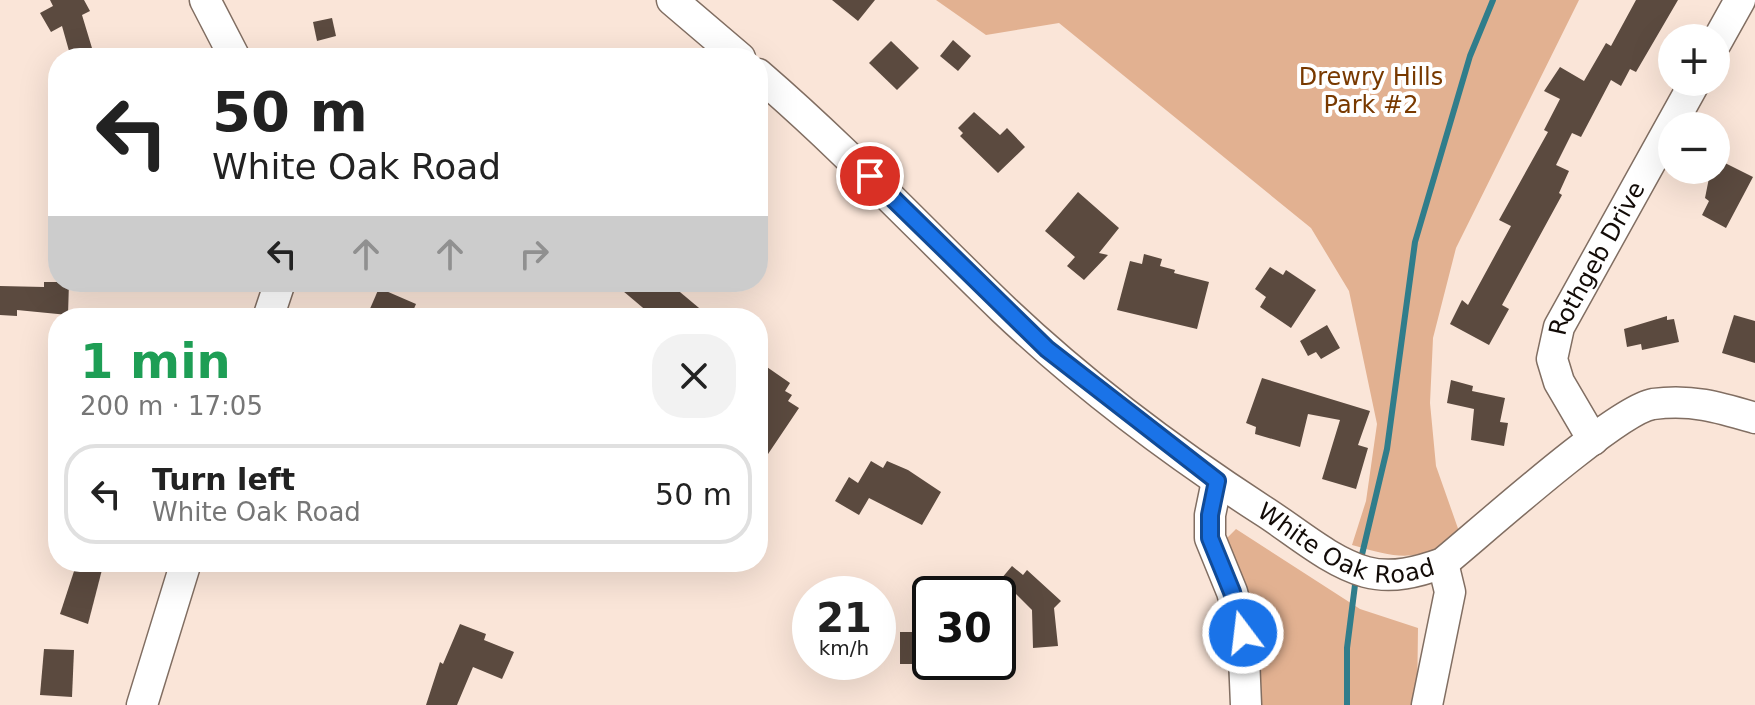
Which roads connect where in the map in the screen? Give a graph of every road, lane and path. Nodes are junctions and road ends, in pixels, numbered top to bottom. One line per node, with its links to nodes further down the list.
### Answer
1 (205, 0): 5 (street)
2 (672, 0): 6 (street)
3 (1740, 0): 4 (street)
4 (1727, 24)
5 (230, 48)
6 (728, 48)
7 (768, 83): 11 (street, White Oak Road)
8 (1687, 96): 10 (street, Rothgeb Drive)
9 (1755, 418): 10 (street, White Oak Road)
10 (1593, 440): 12 (street, White Oak Road)
11 (1217, 481): 12 (street, White Oak Road); 15 (street)
12 (1443, 563): 16 (street)
13 (183, 572): 14 (street)
14 (142, 705)
15 (1246, 705)
16 (1427, 705)

